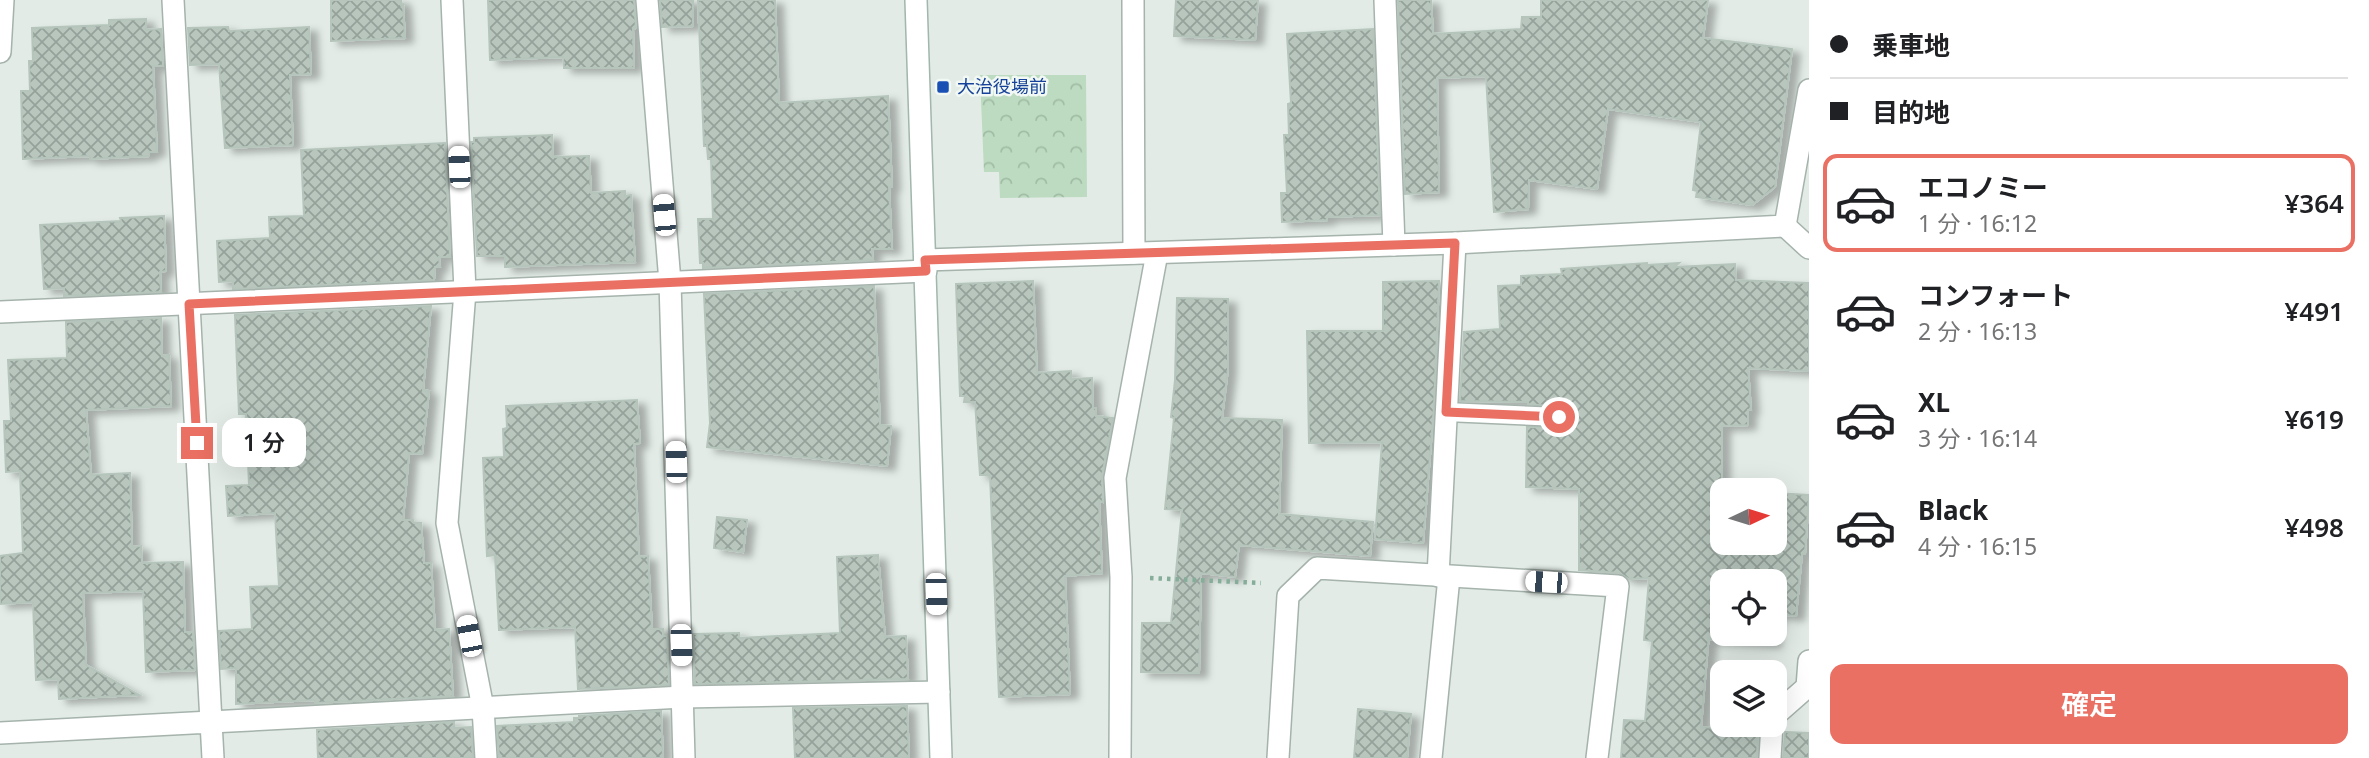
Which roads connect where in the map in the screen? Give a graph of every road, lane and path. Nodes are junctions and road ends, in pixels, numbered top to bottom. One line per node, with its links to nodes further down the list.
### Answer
1 (3, 0): 8 (street)
2 (173, 0): 19 (street)
3 (452, 0): 18 (street)
4 (647, 0): 17 (street)
5 (916, 0): 16 (street)
6 (1133, 0): 14 (street)
7 (1385, 0): 12 (street)
8 (0, 52)
9 (1809, 90): 10 (street)
10 (1785, 226): 11 (street); 13 (street)
11 (1455, 243): 12 (street); 21 (street)
12 (1394, 245): 15 (street)
13 (1809, 248)
14 (1134, 253): 15 (street); 16 (street)
15 (1157, 253): 24 (street)
16 (926, 265): 17 (street); 27 (street)
17 (670, 282): 18 (street); 28 (street)
18 (465, 291): 19 (street); 30 (street)
19 (189, 304): 20 (street); 31 (street)
20 (0, 312)
21 (1446, 412): 22 (lane); 23 (street)
22 (1559, 417)
23 (1444, 576): 25 (street); 40 (street); 41 (street)
24 (1121, 577): 25 (path); 38 (street)
25 (1300, 585): 39 (street)
26 (1809, 661): 29 (street)
27 (939, 692): 28 (street); 37 (street)
28 (683, 697): 30 (street); 36 (street)
29 (1787, 705)
30 (483, 708): 31 (street); 35 (street)
31 (211, 722): 32 (street); 34 (street)
32 (0, 733)
33 (1771, 737): 42 (street)
34 (213, 758)
35 (486, 758)
36 (684, 758)
37 (941, 758)
38 (1120, 758)
39 (1278, 758)
40 (1431, 758)
41 (1597, 758)
42 (1770, 758)

